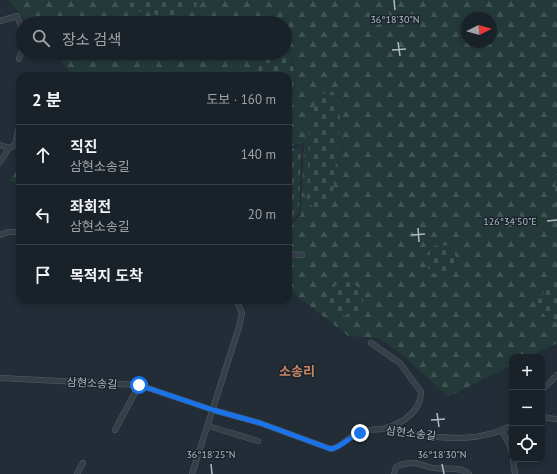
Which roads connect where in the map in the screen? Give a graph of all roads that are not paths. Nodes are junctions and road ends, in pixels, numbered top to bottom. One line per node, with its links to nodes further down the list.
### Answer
1 (16, 16): 2 (lane)
2 (0, 21)
3 (16, 143): 5 (lane)
4 (0, 146): 5 (lane)
5 (9, 148): 6 (lane)
6 (0, 162)
7 (16, 232): 8 (lane)
8 (0, 235)
9 (292, 254): 10 (lane)
10 (302, 255)
11 (238, 304): 17 (lane)
12 (371, 343): 22 (lane)
13 (557, 375): 16 (lane)
14 (0, 378): 15 (lane, 삼현소송길)
15 (139, 385): 17 (lane, 삼현소송길); 23 (lane)
16 (545, 387)
17 (213, 410): 20 (lane); 22 (lane, 삼현소송길)
18 (545, 417): 19 (lane)
19 (555, 419)
20 (208, 426): 25 (lane); 30 (lane)
21 (510, 426): 24 (lane, 삼현소송길)
22 (384, 429): 24 (lane, 삼현소송길)
23 (115, 430)
24 (502, 431): 26 (lane)
25 (258, 441)
26 (509, 444)
27 (513, 462): 33 (lane)
28 (83, 463): 29 (lane)
29 (77, 474)
30 (192, 474)
31 (394, 474): 32 (lane)
32 (470, 474)
33 (514, 474)

